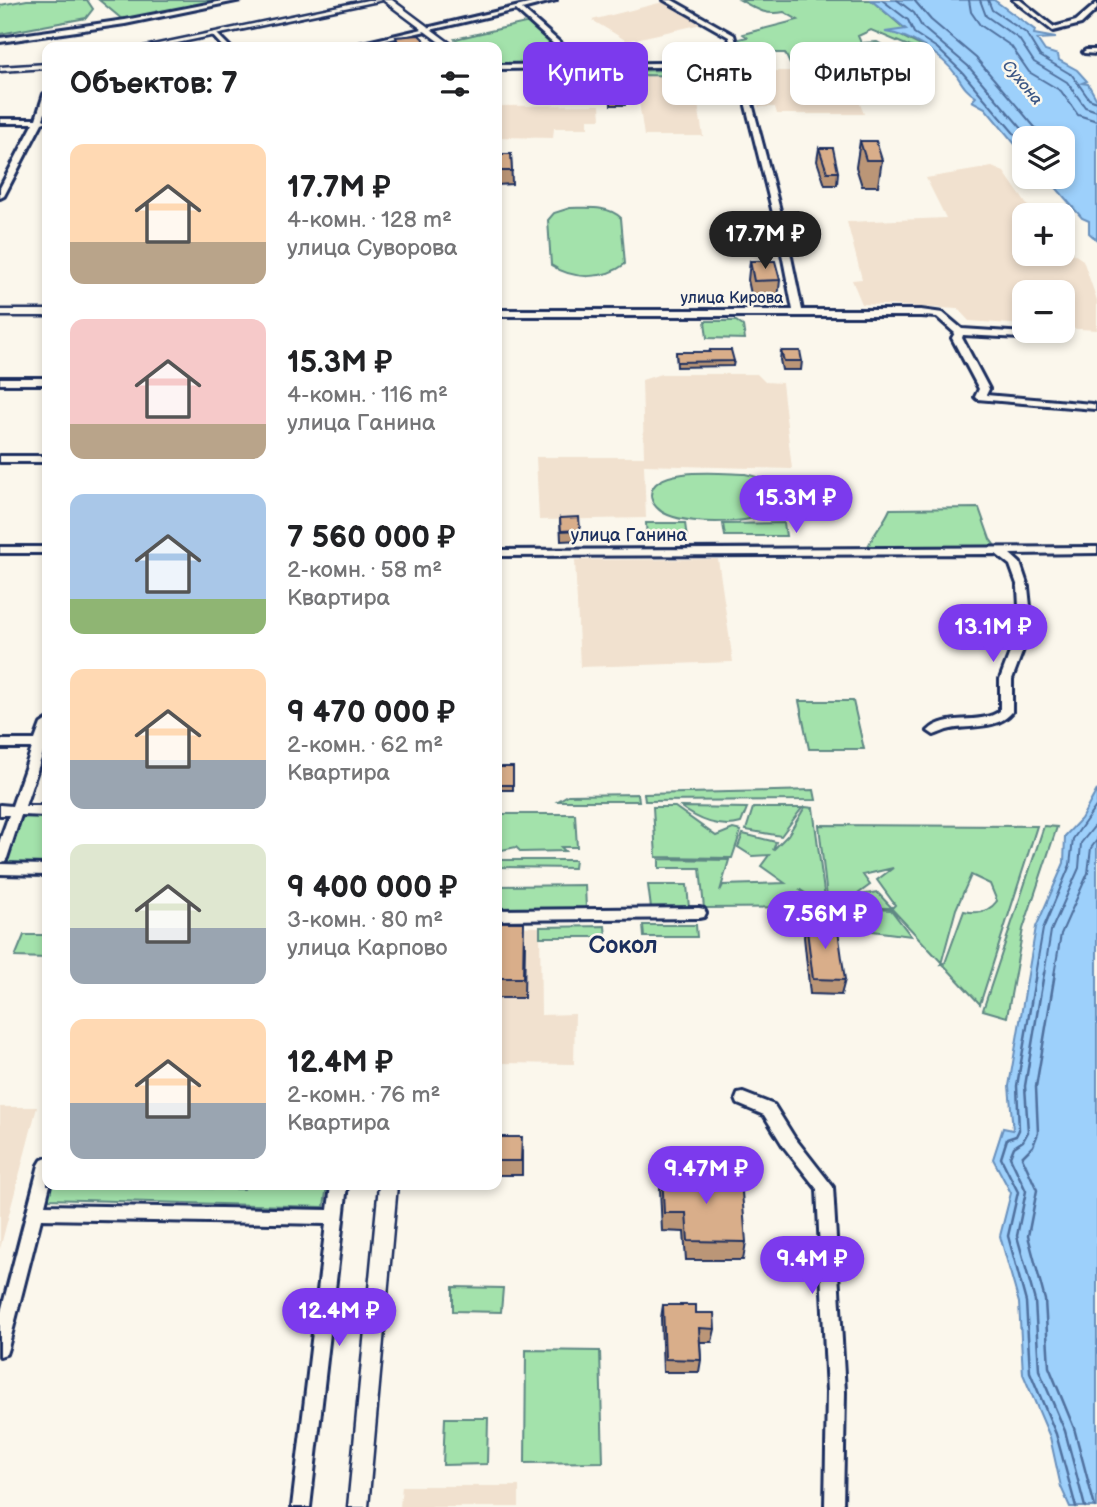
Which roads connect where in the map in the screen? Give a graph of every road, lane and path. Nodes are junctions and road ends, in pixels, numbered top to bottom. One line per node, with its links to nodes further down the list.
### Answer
1 (237, 0): 12 (street)
2 (379, 0): 11 (main road)
3 (387, 0): 10 (main road)
4 (553, 0): 9 (street)
5 (688, 0): 7 (street)
6 (1016, 0): 8 (street)
7 (670, 2): 18 (street)
8 (1097, 5)
9 (517, 8): 10 (street); 17 (street)
10 (429, 28): 15 (street); 16 (main road)
11 (214, 34): 13 (main road); 14 (street)
12 (0, 40)
13 (173, 42)
14 (222, 42)
15 (370, 42)
16 (445, 42)
17 (556, 42)
18 (734, 42)
19 (1086, 52): 20 (street)
20 (1097, 52)
21 (42, 66): 24 (main road)
22 (502, 67): 23 (street)
23 (523, 67)
24 (0, 69)
25 (750, 105): 33 (street)
26 (0, 121): 27 (street)
27 (42, 121)
28 (42, 123): 29 (street)
29 (0, 196)
30 (0, 313): 31 (main road)
31 (42, 313)
32 (502, 313): 33 (street, улица Кирова)
33 (798, 313): 34 (street, улица Кирова)
34 (960, 332): 35 (street); 38 (street)
35 (1012, 335)
36 (0, 381): 37 (street)
37 (42, 381)
38 (1092, 407)
39 (0, 459): 40 (street)
40 (42, 459)
41 (0, 550): 42 (street)
42 (42, 550)
43 (998, 550): 44 (street, улица Ганина); 45 (street, улица Ганина); 46 (street)
44 (1097, 550)
45 (502, 553)
46 (934, 732)
47 (42, 738): 49 (street)
48 (0, 744): 49 (street)
49 (40, 744): 51 (street)
50 (0, 810): 51 (street)
51 (17, 810): 52 (street); 53 (street)
52 (42, 811)
53 (0, 858)
54 (0, 869): 55 (street)
55 (42, 870)
56 (699, 913): 57 (street)
57 (502, 915)
58 (743, 1099): 67 (street)
59 (42, 1185): 62 (street)
60 (338, 1190): 63 (street)
61 (388, 1190): 66 (main road)
62 (35, 1212): 63 (street); 64 (street)
63 (335, 1217): 65 (street)
64 (0, 1348)
65 (301, 1507)
66 (358, 1507)
67 (834, 1507)

